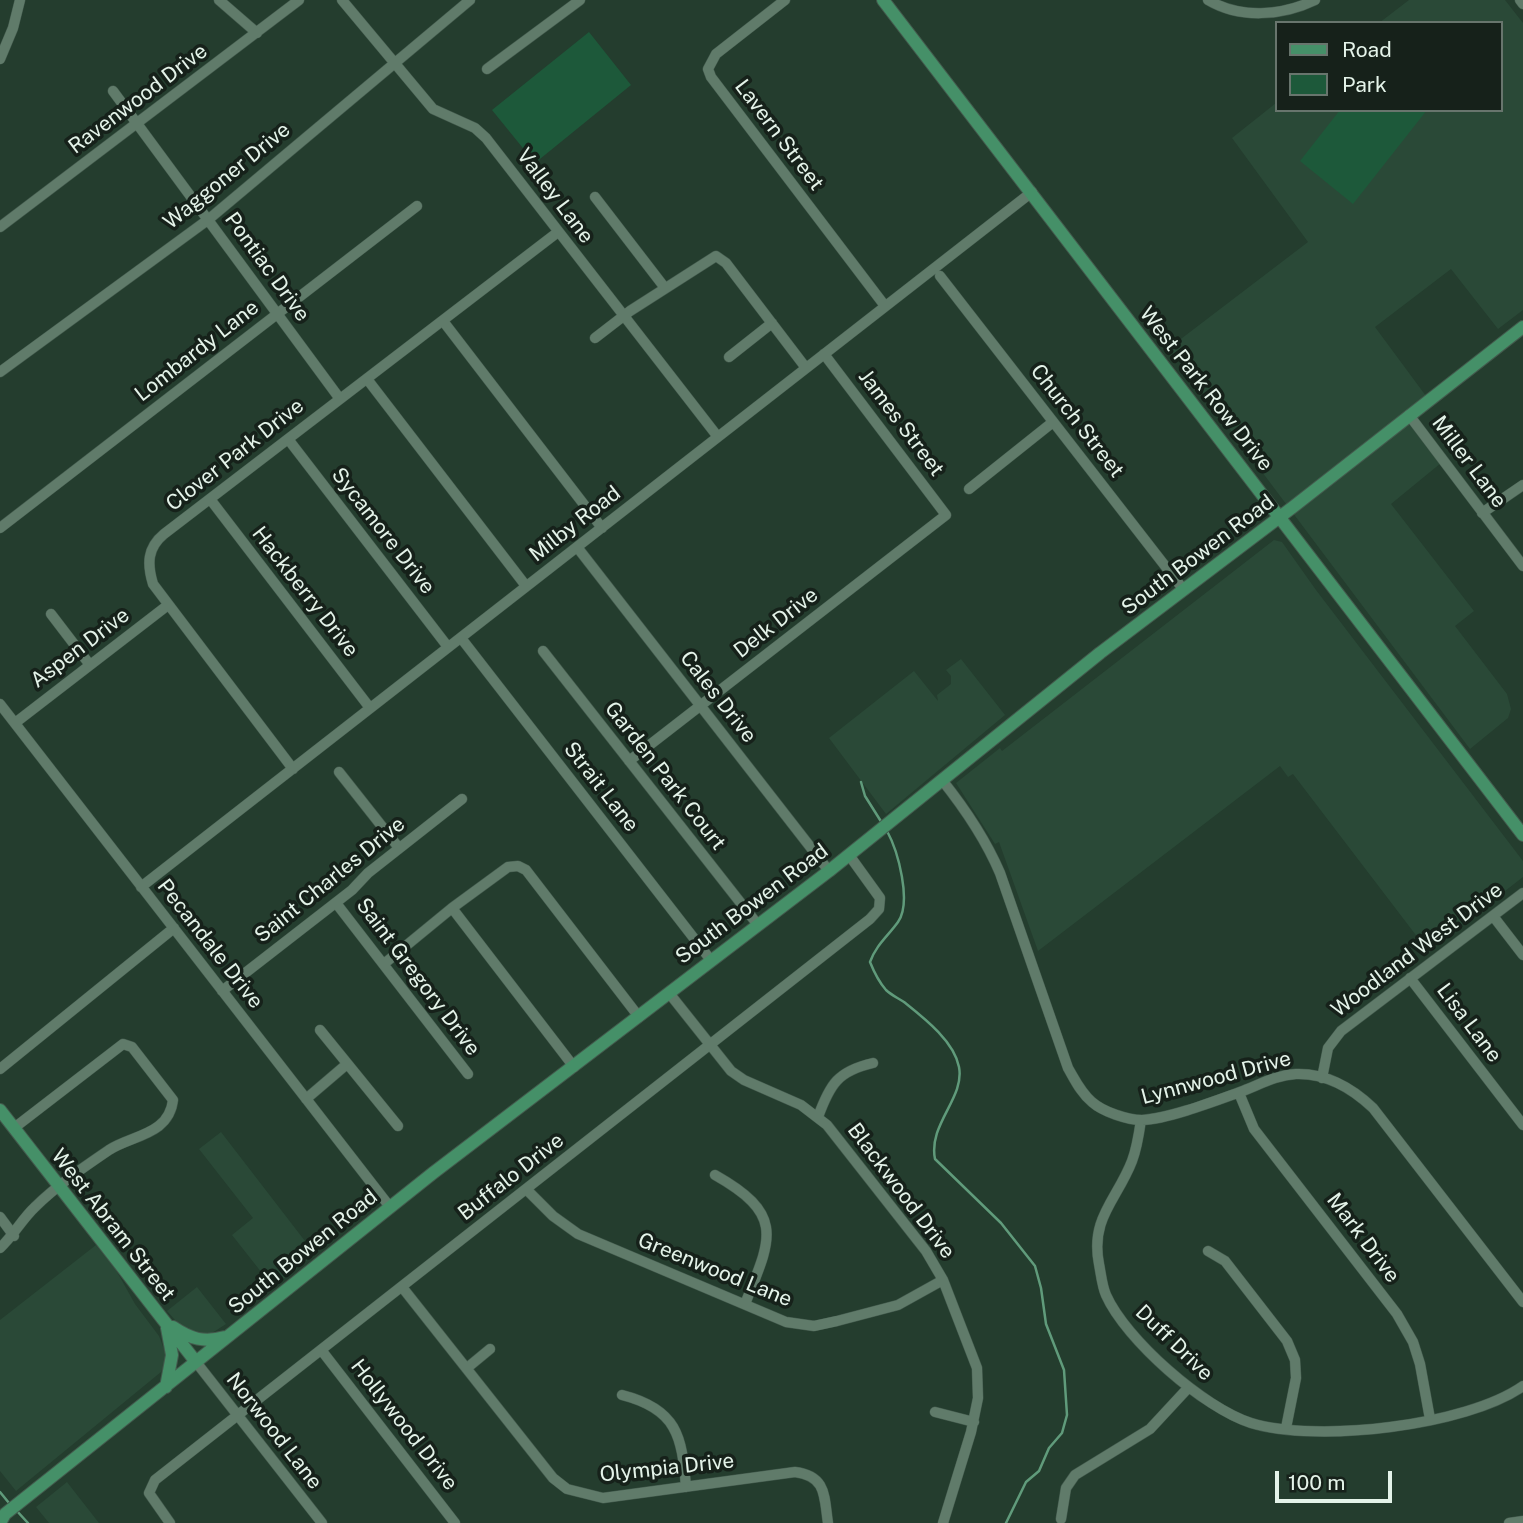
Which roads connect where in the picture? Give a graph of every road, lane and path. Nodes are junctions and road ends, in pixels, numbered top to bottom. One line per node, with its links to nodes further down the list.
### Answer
1 (20, 0): 14 (street)
2 (219, 0): 13 (street)
3 (299, 0): 13 (street, Ravenwood Drive)
4 (342, 0): 15 (street, Valley Lane)
5 (470, 0): 15 (street, Waggoner Drive)
6 (580, 0): 16 (street)
7 (785, 0): 27 (street, Lavern Street)
8 (883, 0): 19 (main road, West Park Row Drive)
9 (1208, 0): 10 (street)
10 (1315, 0)
11 (1520, 0): 12 (street)
12 (1523, 5)
13 (257, 33): 18 (street, Ravenwood Drive)
14 (0, 59)
15 (394, 64): 22 (street, Waggoner Drive); 24 (street, Valley Lane)
16 (487, 69)
17 (113, 91): 18 (street, Pontiac Drive)
18 (137, 124): 22 (street, Pontiac Drive); 23 (street, Ravenwood Drive)
19 (1032, 192): 27 (street, Milby Road); 49 (main road, West Park Row Drive)
20 (596, 197): 26 (street)
21 (417, 206): 28 (street, Lombardy Lane)
22 (209, 219): 28 (street, Pontiac Drive); 37 (street, Waggoner Drive)
23 (0, 227)
24 (558, 232): 29 (street, Valley Lane); 30 (street, Clover Park Drive)
25 (940, 276): 41 (street, Church Street)
26 (665, 288): 29 (street); 31 (street)
27 (885, 306): 34 (street, Milby Road)
28 (277, 314): 39 (street, Pontiac Drive); 50 (street, Lombardy Lane)
29 (622, 317): 33 (street); 42 (street, Valley Lane)
30 (443, 321): 38 (street, Clover Park Drive); 51 (street)
31 (772, 323): 35 (street); 36 (street)
32 (1523, 327): 40 (main road, South Bowen Road)
33 (595, 338)
34 (824, 354): 36 (street, Milby Road); 48 (street, James Street)
35 (729, 357)
36 (806, 368): 42 (street, Milby Road)
37 (0, 372)
38 (367, 379): 39 (street, Clover Park Drive); 54 (street)
39 (340, 399): 43 (street, Clover Park Drive)
40 (1409, 415): 47 (street, Miller Lane); 49 (main road, South Bowen Road)
41 (1053, 422): 45 (street); 55 (street, Church Street)
42 (718, 437): 51 (street, Milby Road)
43 (288, 439): 46 (street, Clover Park Drive); 59 (street, Sycamore Drive)
44 (1523, 485): 47 (street)
45 (969, 489)
46 (210, 499): 56 (street, Clover Park Drive); 64 (street, Hackberry Drive)
47 (1482, 513): 53 (street, Miller Lane)
48 (946, 515): 63 (street, Delk Drive)
49 (1280, 517): 55 (main road, South Bowen Road); 71 (main road, West Park Row Drive)
50 (0, 528)
51 (601, 528): 52 (street, Milby Road)
52 (577, 547): 54 (street, Milby Road); 63 (street, Cales Drive)
53 (1523, 566)
54 (526, 586): 58 (street, Milby Road)
55 (1183, 589): 69 (main road, South Bowen Road)
56 (168, 605): 61 (street, Aspen Drive); 67 (street, Clover Park Drive)
57 (51, 614): 61 (street)
58 (461, 638): 59 (street, Milby Road); 83 (street, Strait Lane)
59 (448, 648): 64 (street, Milby Road)
60 (543, 651): 66 (street, Garden Park Court)
61 (90, 665): 65 (street, Aspen Drive)
62 (0, 704): 65 (street, Pecandale Drive)
63 (700, 705): 66 (street, Delk Drive); 74 (street, Cales Drive)
64 (370, 708): 67 (street, Milby Road)
65 (15, 723): 75 (street, Pecandale Drive)
66 (629, 761): 80 (street, Garden Park Court)
67 (293, 769): 75 (street, Milby Road)
68 (340, 772): 72 (street)
69 (942, 780): 73 (main road, South Bowen Road); 101 (street, Lynnwood Drive)
70 (462, 799): 72 (street, Saint Charles Drive)
71 (1523, 835)
72 (399, 848): 77 (street, Saint Charles Drive)
73 (849, 855): 74 (main road, South Bowen Road); 90 (street, Buffalo Drive)
74 (829, 870): 80 (main road, South Bowen Road)
75 (141, 887): 81 (street, Pecandale Drive)
76 (1523, 893): 79 (street, Woodland West Drive)
77 (337, 902): 84 (street, Saint Gregory Drive); 86 (street, Saint Charles Drive)
78 (452, 908): 84 (street); 88 (street); 93 (street)
79 (1493, 916): 82 (street); 85 (street, Woodland West Drive)
80 (758, 925): 83 (main road, South Bowen Road)
81 (174, 928): 86 (street, Pecandale Drive); 94 (street)
82 (1523, 955)
83 (710, 959): 87 (main road, South Bowen Road)
84 (385, 963): 95 (street, Saint Gregory Drive)
85 (1410, 978): 96 (street, Woodland West Drive); 102 (street, Lisa Lane)
86 (222, 991): 98 (street, Pecandale Drive)
87 (668, 992): 88 (main road, South Bowen Road); 90 (street, Blackwood Drive)
88 (639, 1017): 93 (main road, South Bowen Road)
89 (320, 1030): 92 (street)
90 (710, 1046): 100 (street, Blackwood Drive); 107 (street, Buffalo Drive)
91 (873, 1063): 100 (street)
92 (347, 1064): 98 (street); 103 (street)
93 (574, 1067): 108 (main road, South Bowen Road)
94 (0, 1069)
95 (468, 1074)
96 (1322, 1077): 97 (street, Lynnwood Drive); 115 (street, Lynnwood Drive)
97 (1239, 1093): 101 (street, Lynnwood Drive); 129 (street, Mark Drive)
98 (306, 1099): 108 (street, Pecandale Drive)
99 (0, 1110): 104 (main road, West Abram Street)
100 (818, 1117): 113 (street, Blackwood Drive)
101 (1141, 1120): 125 (street, Duff Drive)
102 (1523, 1125)
103 (398, 1126)
104 (14, 1128): 106 (main road, West Abram Street); 106 (street)
105 (715, 1175): 116 (street)
106 (59, 1187): 110 (street); 117 (main road, West Abram Street)
107 (527, 1189): 114 (street, Buffalo Drive); 116 (street, Greenwood Lane)
108 (390, 1207): 118 (main road, South Bowen Road)
109 (0, 1217): 110 (street)
110 (14, 1236): 111 (street)
111 (0, 1248)
112 (1208, 1251): 131 (street)
113 (943, 1280): 116 (street, Greenwood Lane); 130 (street, Blackwood Drive)
114 (402, 1287): 120 (street, Buffalo Drive); 122 (street, Olympia Drive)
115 (1523, 1302)
116 (745, 1304)
117 (164, 1321): 118 (main road); 121 (main road, West Abram Street); 124 (main road)
118 (228, 1337): 121 (main road, South Bowen Road)
119 (490, 1349): 122 (street)
120 (321, 1351): 128 (street, Buffalo Drive); 138 (street, Hollywood Drive)
121 (196, 1362): 124 (main road, South Bowen Road); 128 (street, Norwood Lane)
122 (467, 1368): 132 (street, Olympia Drive)
123 (1523, 1386): 129 (street, Duff Drive)
124 (166, 1387): 133 (main road, South Bowen Road)
125 (1188, 1388): 131 (street, Duff Drive); 134 (street)
126 (622, 1395): 132 (street)
127 (935, 1412): 130 (street)
128 (238, 1416): 136 (street, Buffalo Drive); 137 (street, Norwood Lane)
129 (1430, 1419): 131 (street, Duff Drive)
130 (974, 1422): 140 (street, Blackwood Drive)
131 (1286, 1428)
132 (686, 1487): 139 (street, Olympia Drive)
133 (2, 1517)
134 (1061, 1519)
135 (1523, 1521): 141 (street)
136 (170, 1523)
137 (322, 1523)
138 (455, 1523)
139 (828, 1523)
140 (943, 1523)
141 (1509, 1523)

